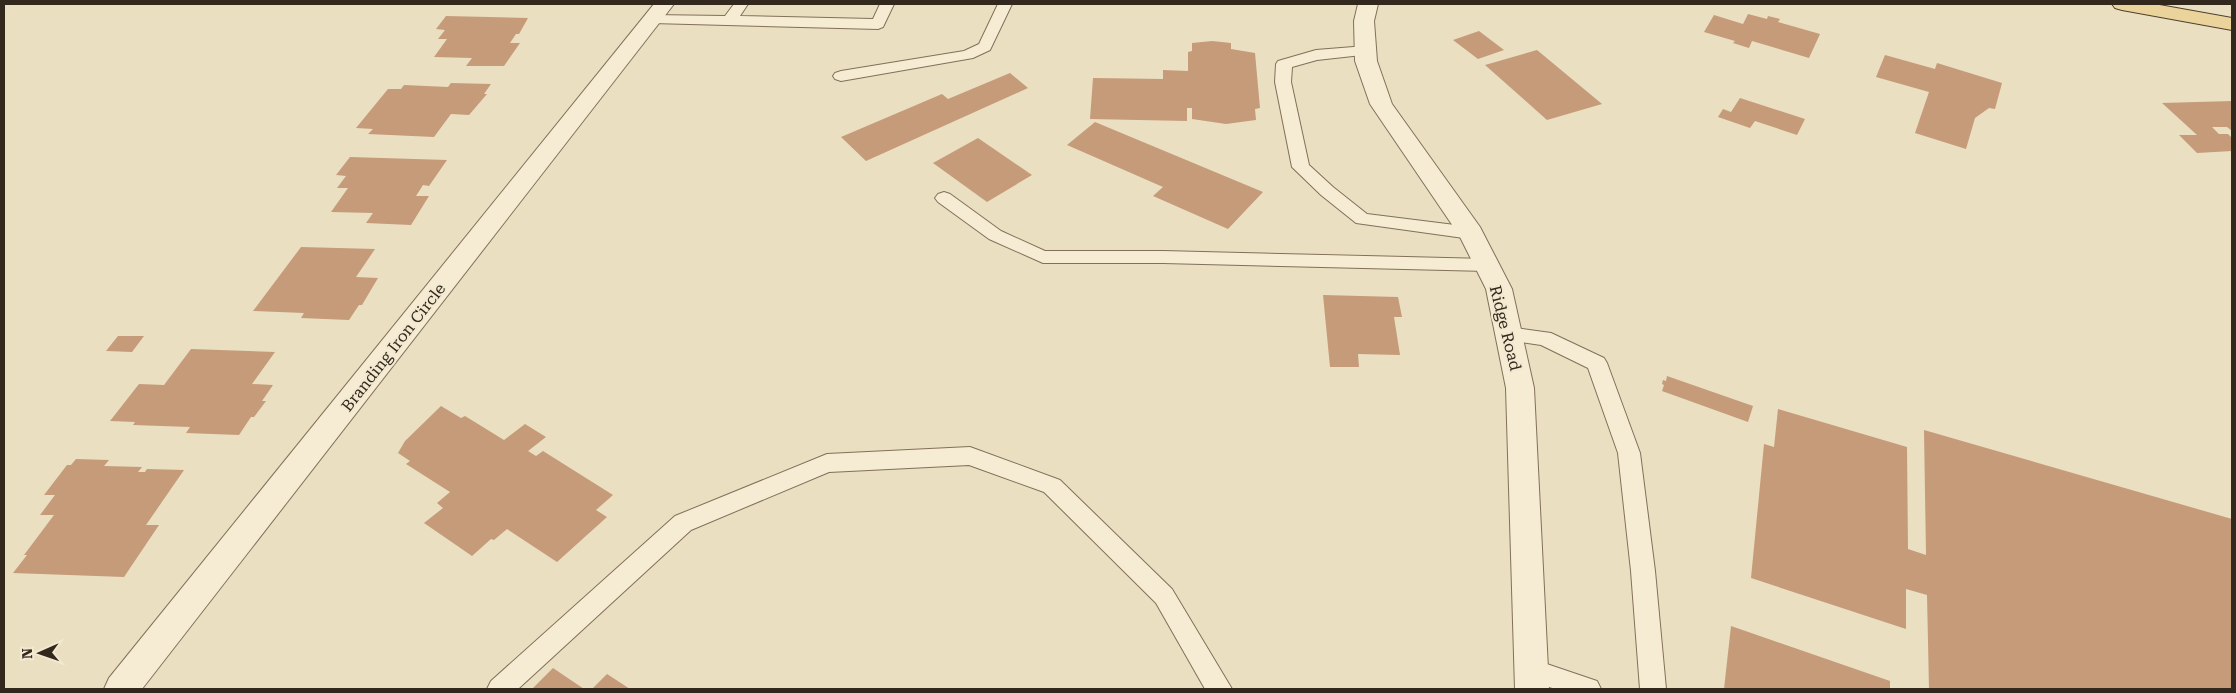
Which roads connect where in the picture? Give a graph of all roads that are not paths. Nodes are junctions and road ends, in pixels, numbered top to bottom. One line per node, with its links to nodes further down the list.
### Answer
1 (741, 4): 7 (lane)
2 (887, 4): 7 (lane)
3 (1005, 4): 10 (lane)
4 (1368, 4): 9 (street, Ridge Road)
5 (2122, 4): 8 (main road)
6 (658, 11): 7 (lane); 16 (street, Branding Iron Circle)
7 (729, 21)
8 (2232, 24)
9 (1366, 51): 12 (street, Ridge Road); 12 (lane)
10 (841, 76)
11 (944, 198): 13 (lane)
12 (1472, 233): 13 (street, Ridge Road)
13 (1487, 265): 14 (street, Ridge Road)
14 (1509, 334): 15 (street, Ridge Road); 20 (lane)
15 (1532, 680): 19 (lane)
16 (121, 689)
17 (500, 689): 18 (lane)
18 (1219, 689)
19 (1588, 689)
20 (1653, 689)

